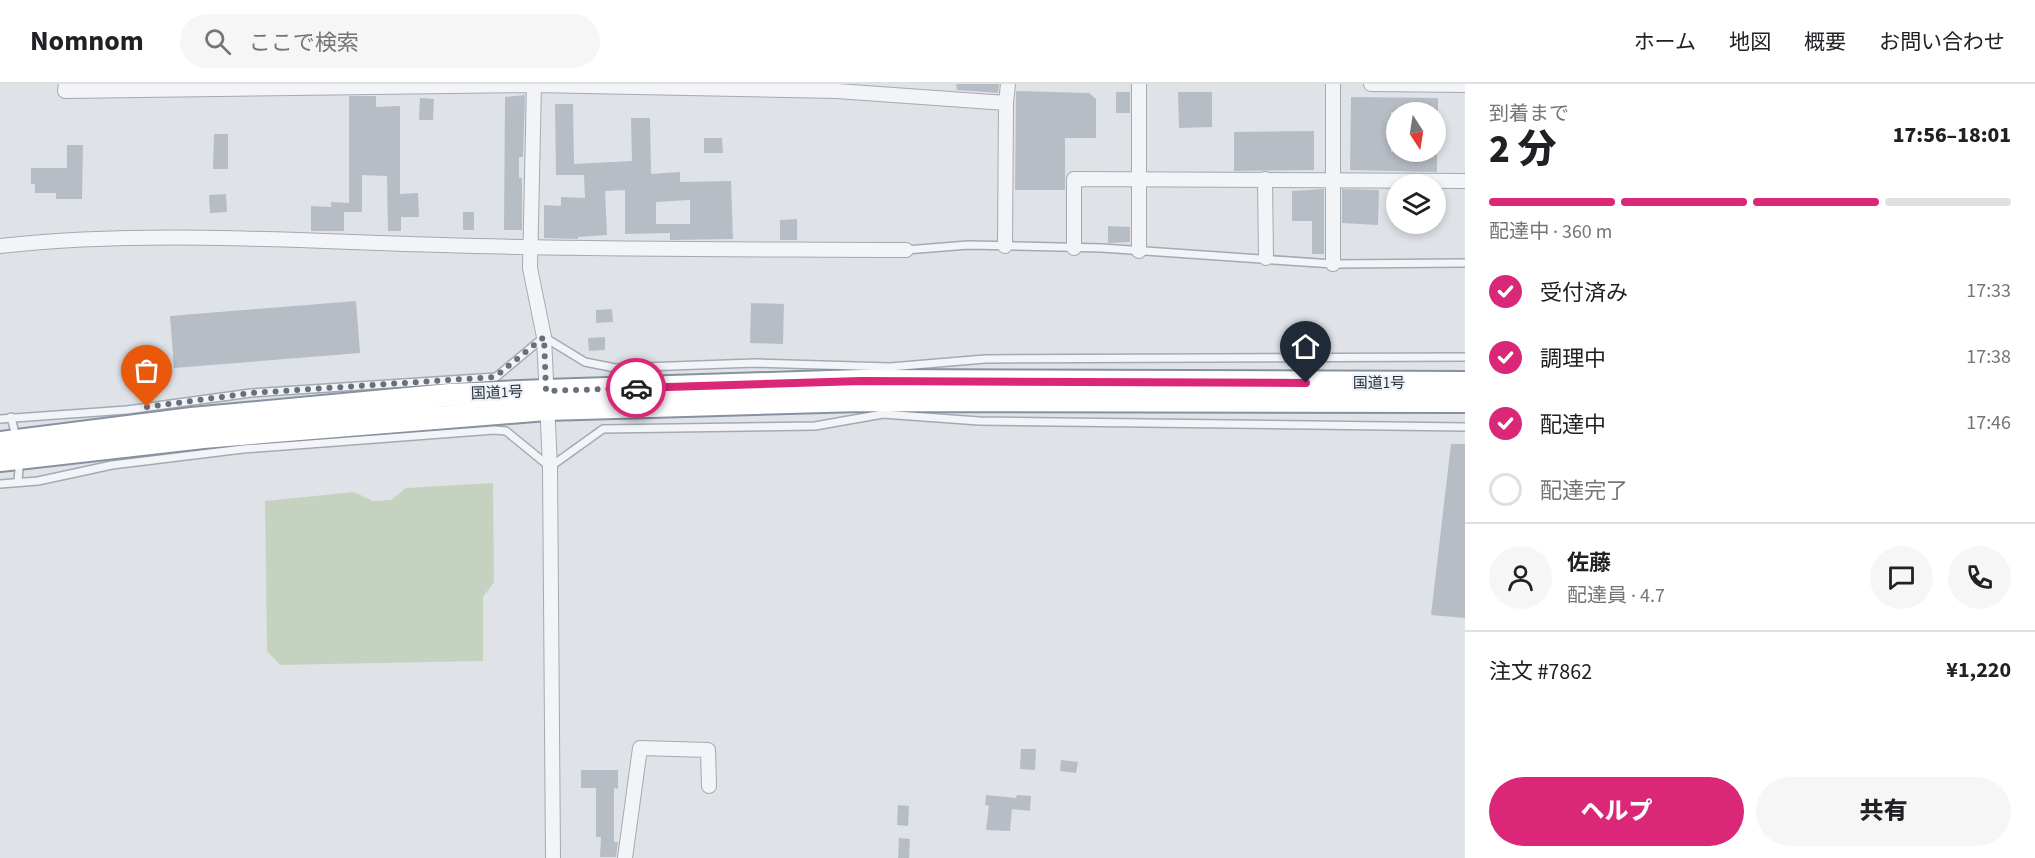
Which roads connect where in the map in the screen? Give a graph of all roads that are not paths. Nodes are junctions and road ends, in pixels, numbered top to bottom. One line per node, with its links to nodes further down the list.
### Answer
1 (66, 84): 2 (street)
2 (534, 84): 8 (street); 15 (street)
3 (1008, 84): 8 (street)
4 (1139, 84): 9 (street)
5 (1334, 84): 11 (street)
6 (1371, 84): 7 (street)
7 (1465, 85)
8 (1006, 103): 14 (street)
9 (1139, 178): 10 (street); 16 (street); 18 (street)
10 (1265, 179): 11 (street); 19 (street)
11 (1334, 179): 12 (street); 21 (street)
12 (1465, 181)
13 (0, 246): 15 (street)
14 (1005, 246): 16 (lane); 17 (lane)
15 (531, 248): 17 (street); 22 (street)
16 (1074, 248): 18 (lane)
17 (906, 250)
18 (1139, 250): 19 (lane)
19 (1266, 258): 21 (lane)
20 (1465, 263): 21 (lane)
21 (1333, 264)
22 (544, 337): 23 (lane); 25 (street); 27 (lane)
23 (1465, 357)
24 (1465, 383): 25 (highway, 国道1号)
25 (546, 400): 26 (highway, 国道1号); 30 (highway, 国道1号); 31 (highway, 国道1号); 32 (street)
26 (1465, 401)
27 (11, 417): 28 (lane); 30 (lane)
28 (0, 419)
29 (1465, 427): 32 (lane)
30 (7, 436)
31 (10, 464): 33 (lane)
32 (550, 467): 33 (lane); 36 (street)
33 (18, 482): 34 (lane)
34 (0, 484)
35 (709, 786): 37 (street)
36 (553, 858)
37 (625, 858)

